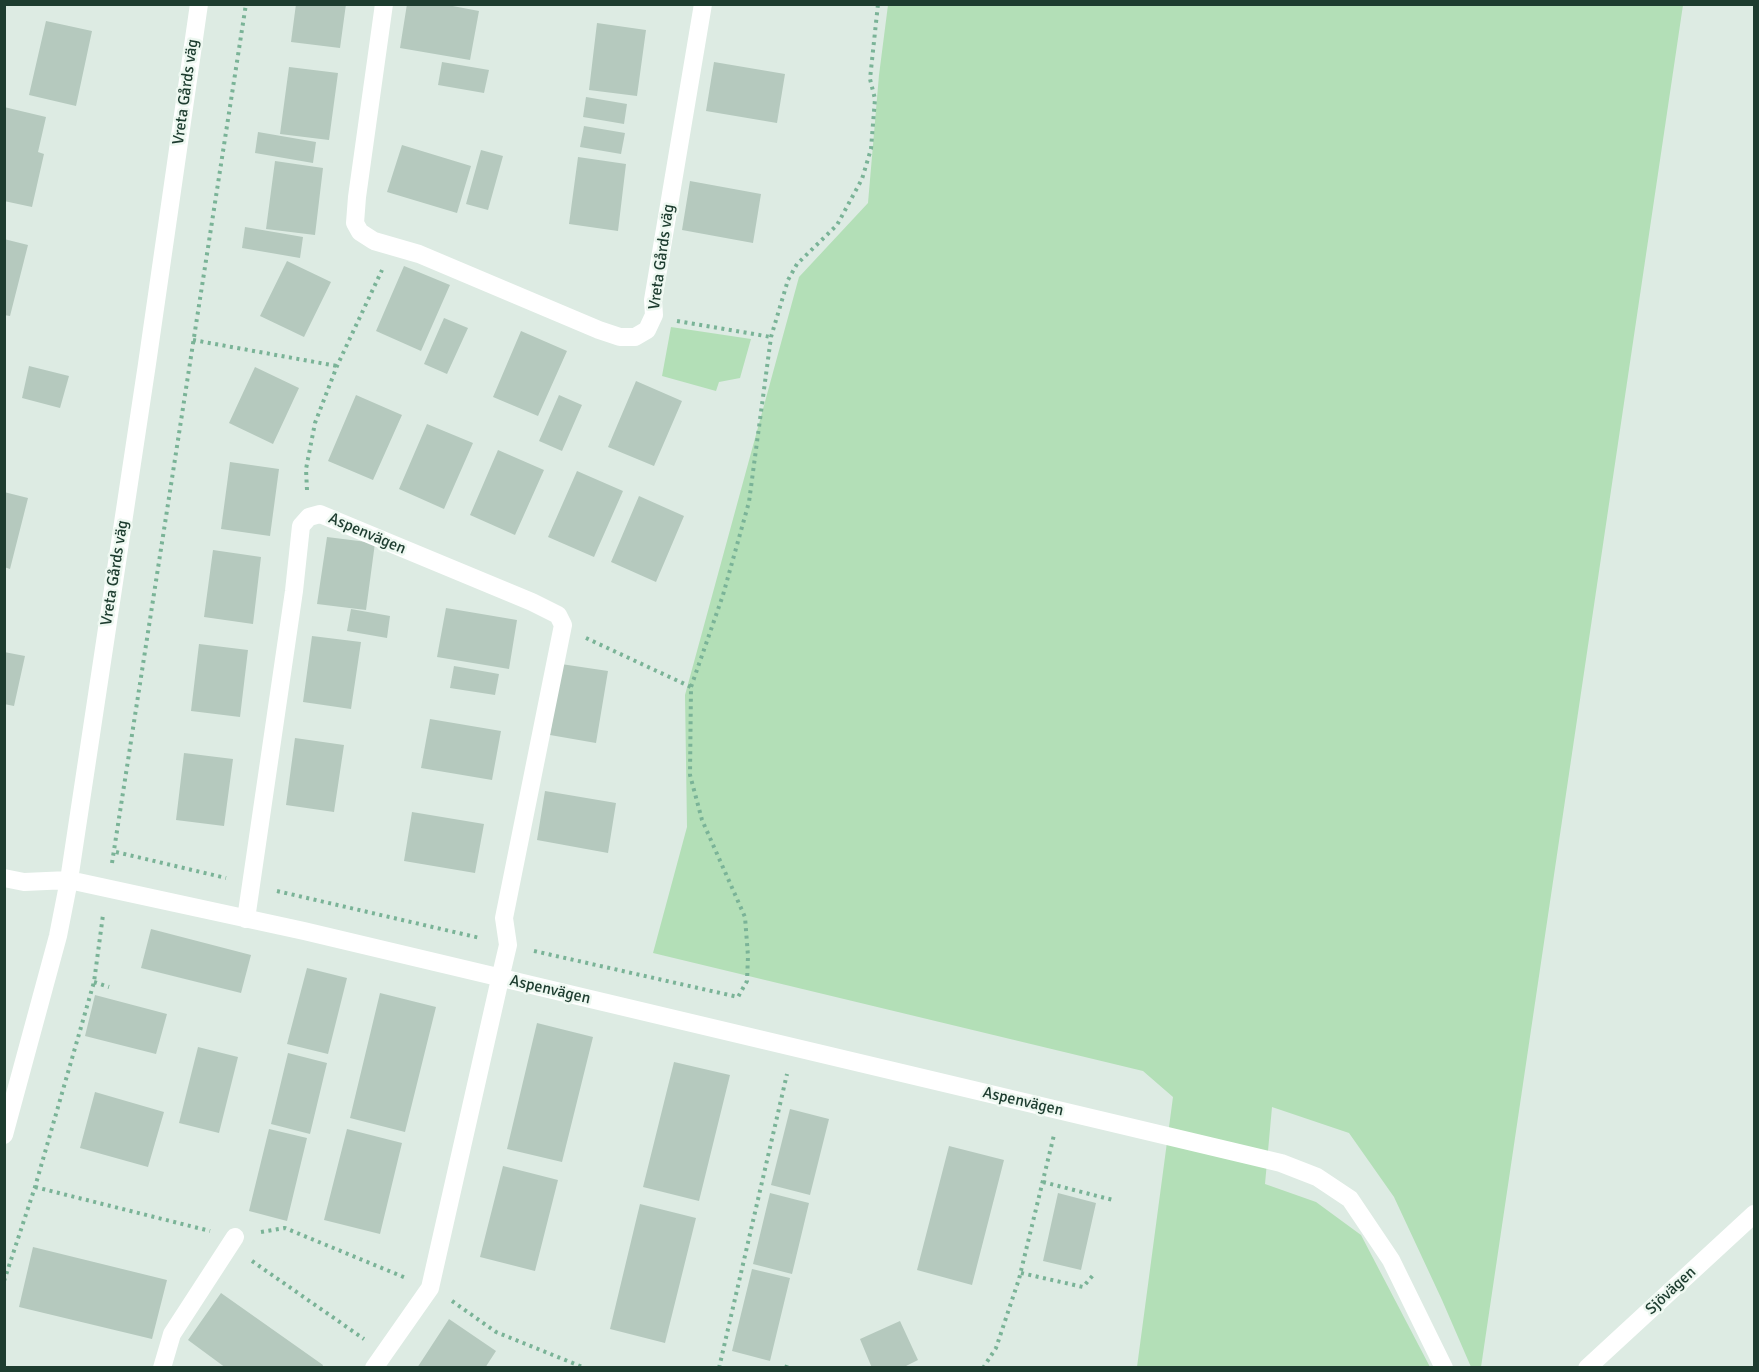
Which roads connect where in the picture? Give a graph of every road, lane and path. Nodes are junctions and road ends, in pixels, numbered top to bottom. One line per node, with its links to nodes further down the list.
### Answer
1 (199, 4): 16 (street, Vreta Gårds väg)
2 (246, 4): 9 (path)
3 (384, 4): 6 (street, Vreta Gårds väg)
4 (704, 4): 7 (street, Vreta Gårds väg)
5 (878, 4): 8 (path)
6 (392, 247): 7 (street, Vreta Gårds väg); 10 (path)
7 (654, 315): 8 (path)
8 (771, 338): 13 (path)
9 (193, 340): 10 (path); 14 (path)
10 (337, 366): 11 (path)
11 (309, 517): 17 (street, Aspenvägen); 20 (street, Aspenvägen)
12 (602, 646): 13 (path)
13 (691, 687): 20 (path)
14 (116, 852): 17 (path); 18 (path)
15 (4, 878): 16 (street, Aspenvägen)
16 (69, 880): 18 (street, Aspenvägen); 26 (street, Vreta Gårds väg)
17 (251, 885): 19 (street, Aspenvägen); 20 (path)
18 (106, 887): 19 (street, Aspenvägen); 22 (path)
19 (246, 919): 21 (street, Aspenvägen)
20 (508, 945): 21 (street, Aspenvägen)
21 (500, 979): 24 (street, Aspenvägen); 35 (street)
22 (94, 981): 23 (path); 28 (path)
23 (109, 987)
24 (793, 1047): 25 (street, Aspenvägen); 40 (path)
25 (1060, 1111): 27 (path); 42 (street, Aspenvägen)
26 (4, 1135)
27 (1043, 1182): 29 (path); 32 (path)
28 (35, 1187): 31 (path); 34 (path)
29 (1113, 1200)
30 (1755, 1214): 37 (street, Sjövägen)
31 (235, 1237): 35 (path); 36 (path); 38 (street)
32 (1021, 1273): 33 (path); 41 (path)
33 (1094, 1274)
34 (4, 1281)
35 (430, 1287): 36 (street); 39 (path)
36 (379, 1360)
37 (1588, 1367)
38 (162, 1368)
39 (585, 1368)
40 (719, 1368)
41 (983, 1368)
42 (1444, 1368)

